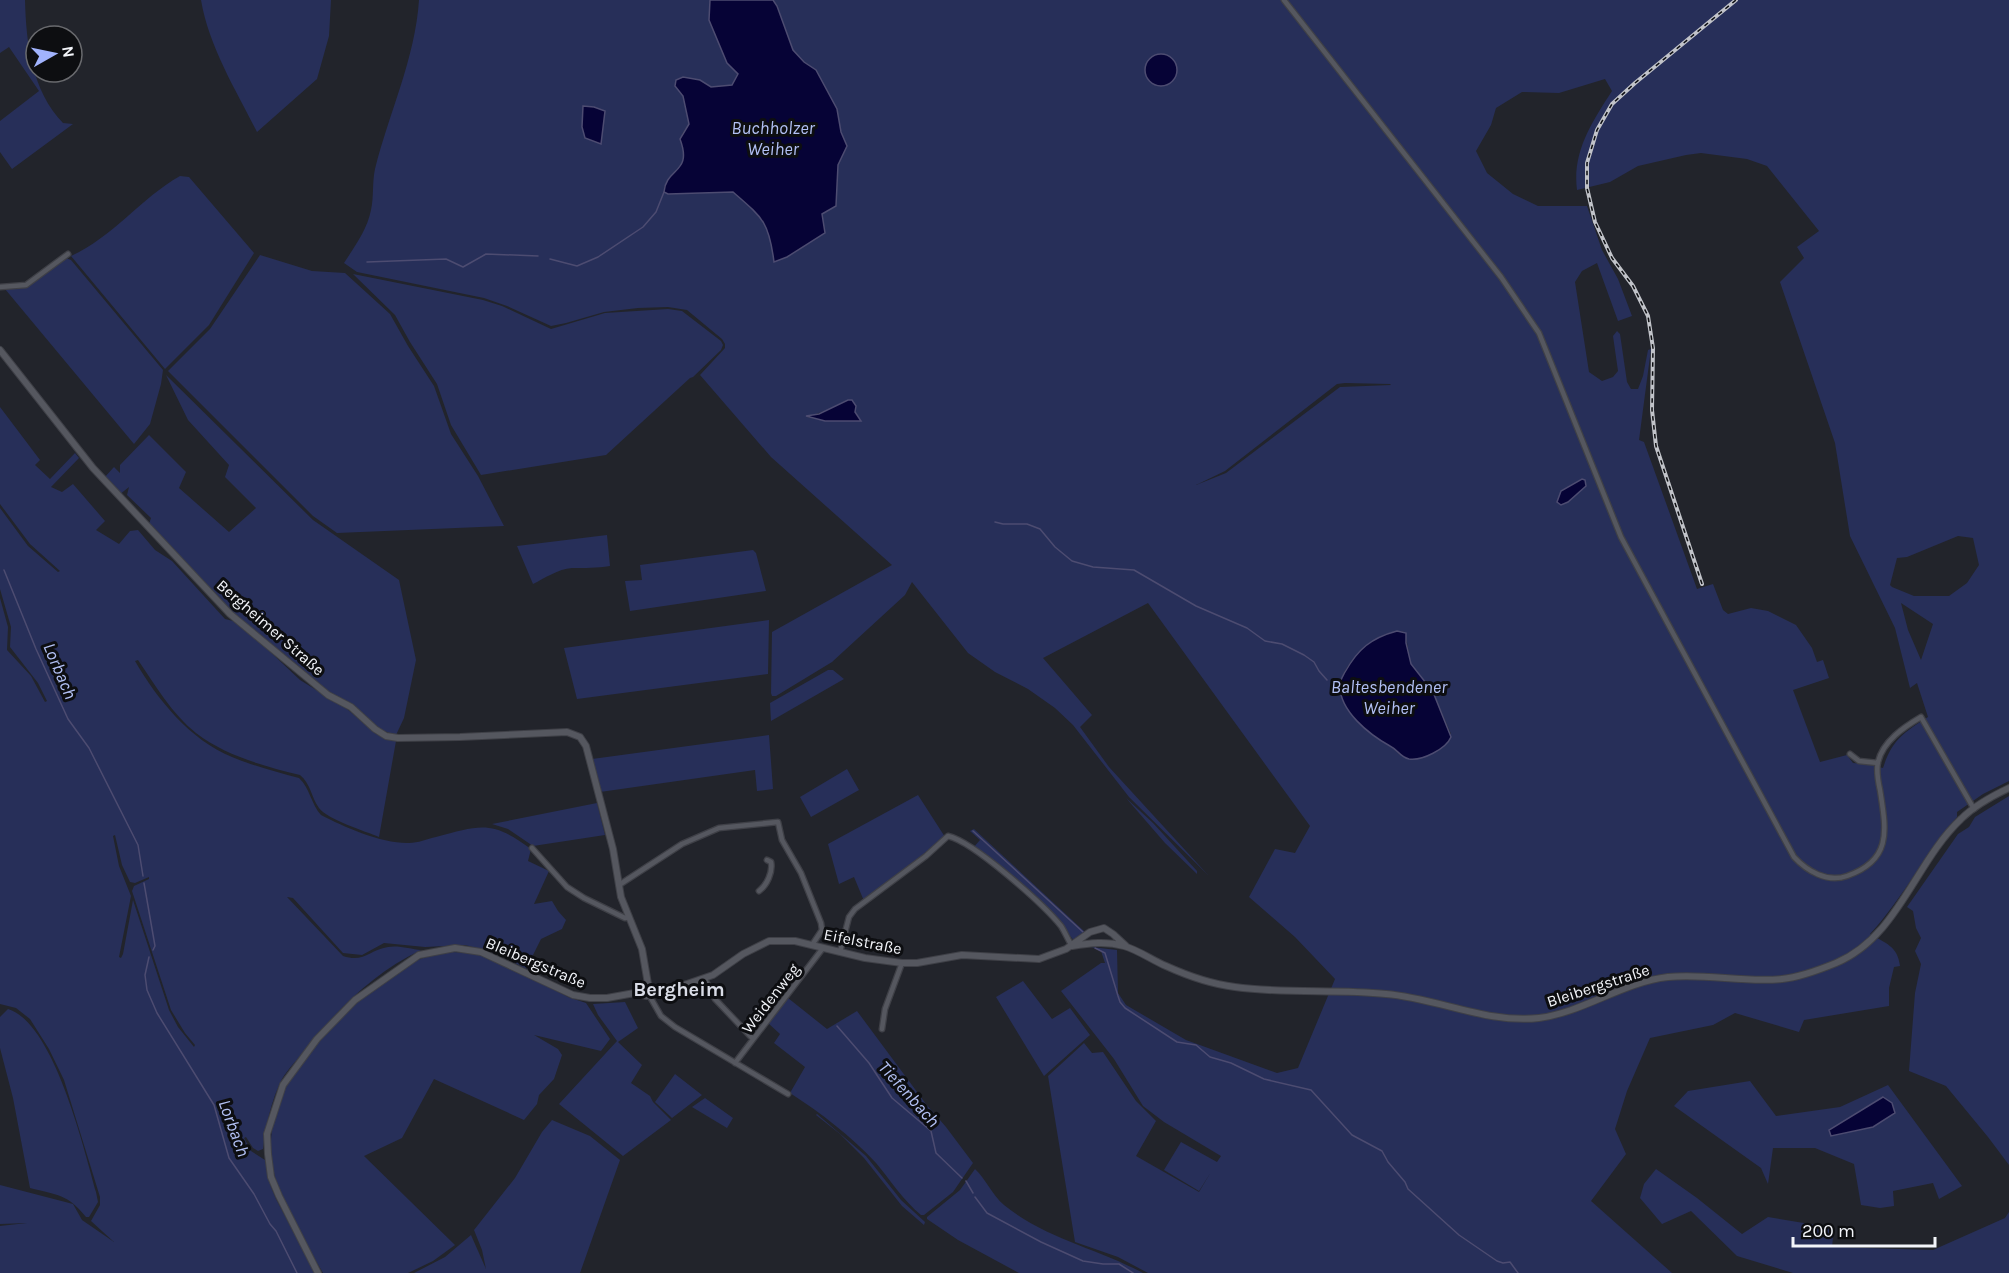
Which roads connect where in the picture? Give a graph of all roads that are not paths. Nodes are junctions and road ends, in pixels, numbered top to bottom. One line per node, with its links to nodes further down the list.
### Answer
1 (1284, 0): 6 (street)
2 (68, 254): 3 (street)
3 (0, 287)
4 (0, 350): 11 (street, Bergheimer Straße)
5 (1850, 754): 6 (street)
6 (1878, 762): 8 (street)
7 (2009, 788): 8 (street, Bleibergstraße)
8 (1974, 809): 20 (street, Bleibergstraße)
9 (532, 848): 13 (street)
10 (767, 860): 12 (street)
11 (619, 885): 13 (street); 18 (street)
12 (759, 891)
13 (629, 917): 25 (street)
14 (1090, 932): 15 (street); 16 (street); 19 (street)
15 (1118, 937): 17 (street); 20 (street, Bleibergstraße)
16 (1092, 943): 17 (street, Bleibergstraße); 19 (street, Bleibergstraße)
17 (1109, 943): 20 (street, Bleibergstraße)
18 (812, 945): 21 (street, Eifelstraße); 24 (street, Eifelstraße)
19 (1072, 946): 22 (street); 23 (street, Eifelstraße)
20 (1126, 946)
21 (823, 948): 22 (street, Eifelstraße); 28 (street, Weidenweg)
22 (840, 952): 23 (street, Eifelstraße)
23 (902, 963): 27 (street)
24 (705, 979): 25 (street, Eifelstraße); 28 (street)
25 (651, 990): 26 (street); 26 (street); 29 (street)
26 (640, 992): 31 (street, Bleibergstraße)
27 (882, 1029)
28 (753, 1039): 29 (street, Weidenweg)
29 (735, 1063): 30 (street)
30 (788, 1094)
31 (318, 1273)

